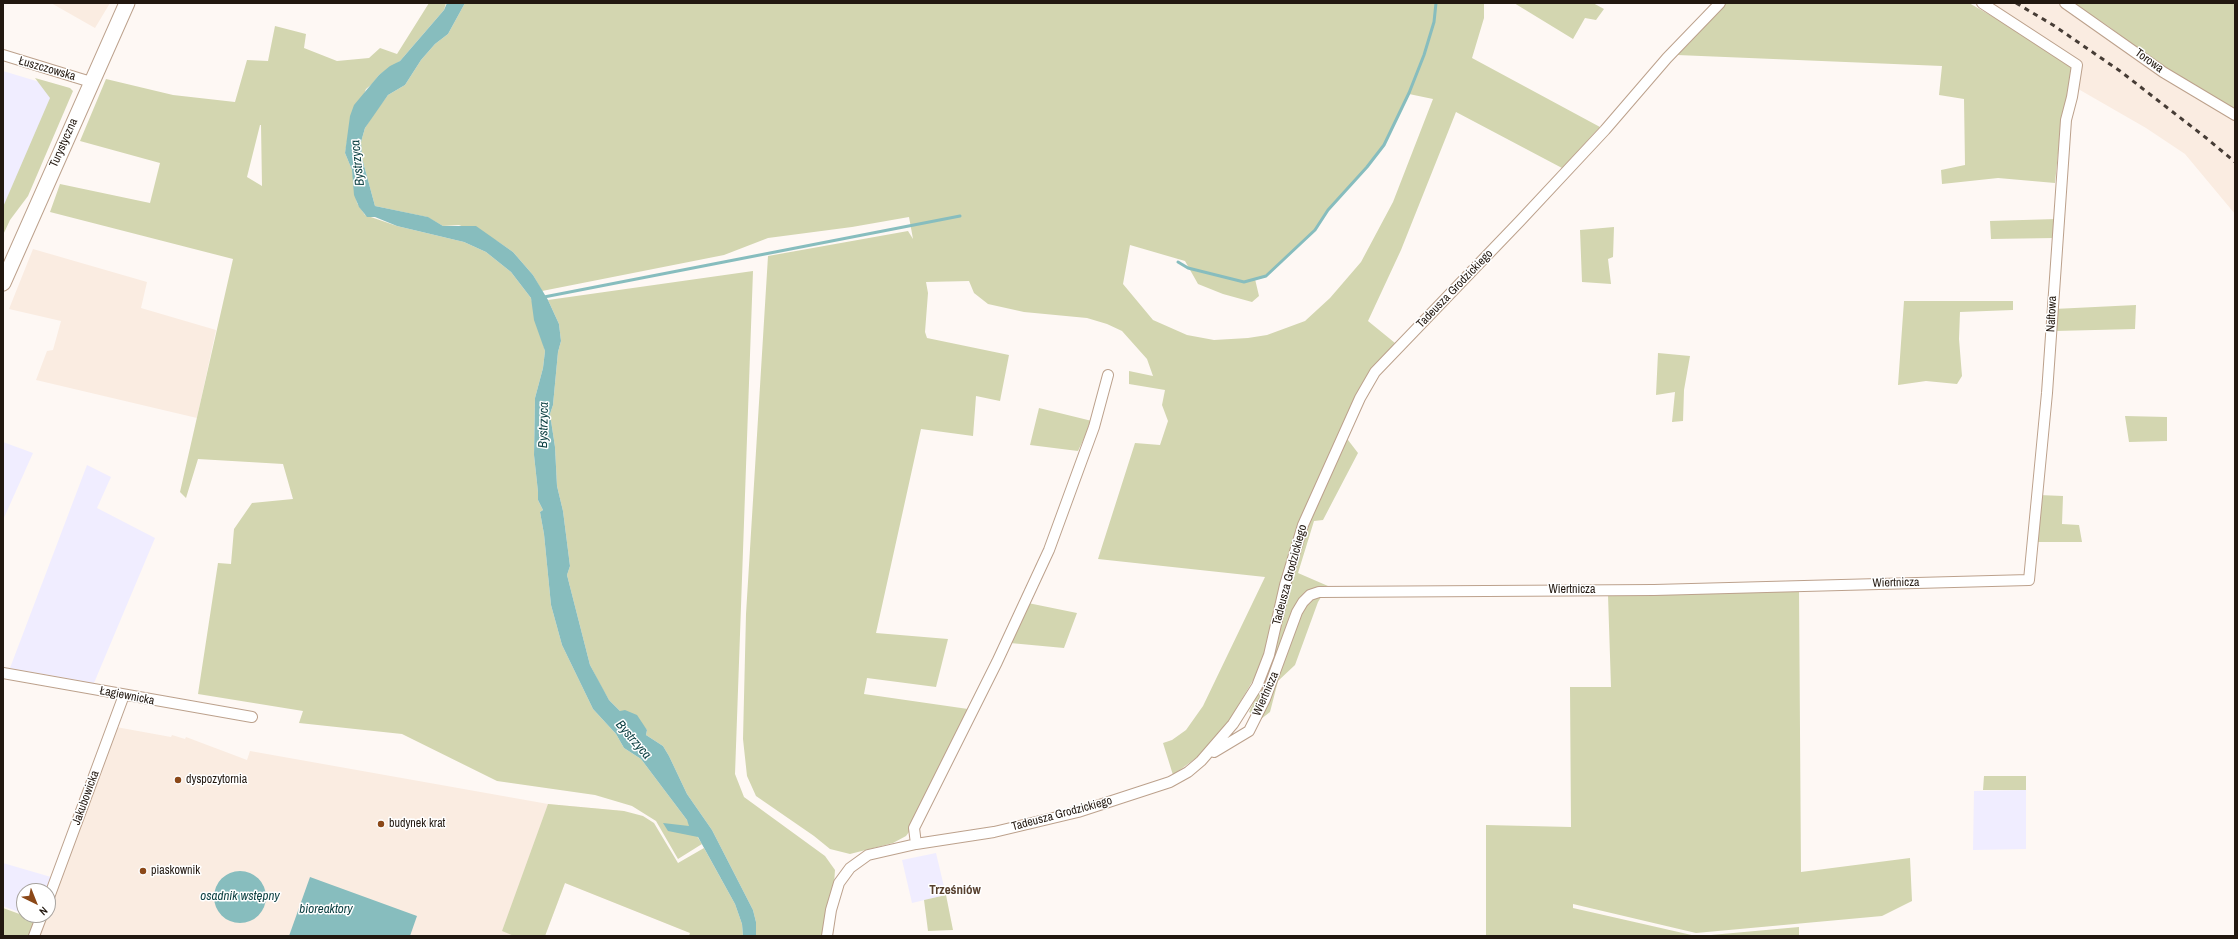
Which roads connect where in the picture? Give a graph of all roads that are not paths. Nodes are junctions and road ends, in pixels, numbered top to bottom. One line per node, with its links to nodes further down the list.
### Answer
1 (127, 3): 6 (main road, Turystyczna)
2 (1720, 3): 14 (street, Tadeusza Grodzickiego)
3 (1982, 3): 10 (street, Naftowa)
4 (2065, 3): 7 (street, Torowa)
5 (3, 55): 6 (street, Łuszczowska)
6 (91, 82): 8 (main road, Turystyczna)
7 (2235, 115)
8 (3, 283)
9 (1108, 375): 15 (street)
10 (2029, 580): 14 (street, Wiertnicza)
11 (3, 673): 12 (street, Łagiewnicka)
12 (124, 695): 13 (street, Łagiewnicka); 16 (street, Jakubowicka)
13 (252, 717)
14 (1210, 751): 15 (street, Tadeusza Grodzickiego)
15 (916, 844): 19 (street, Tadeusza Grodzickiego)
16 (54, 883)
17 (39, 923): 18 (street)
18 (34, 936)
19 (827, 936)

